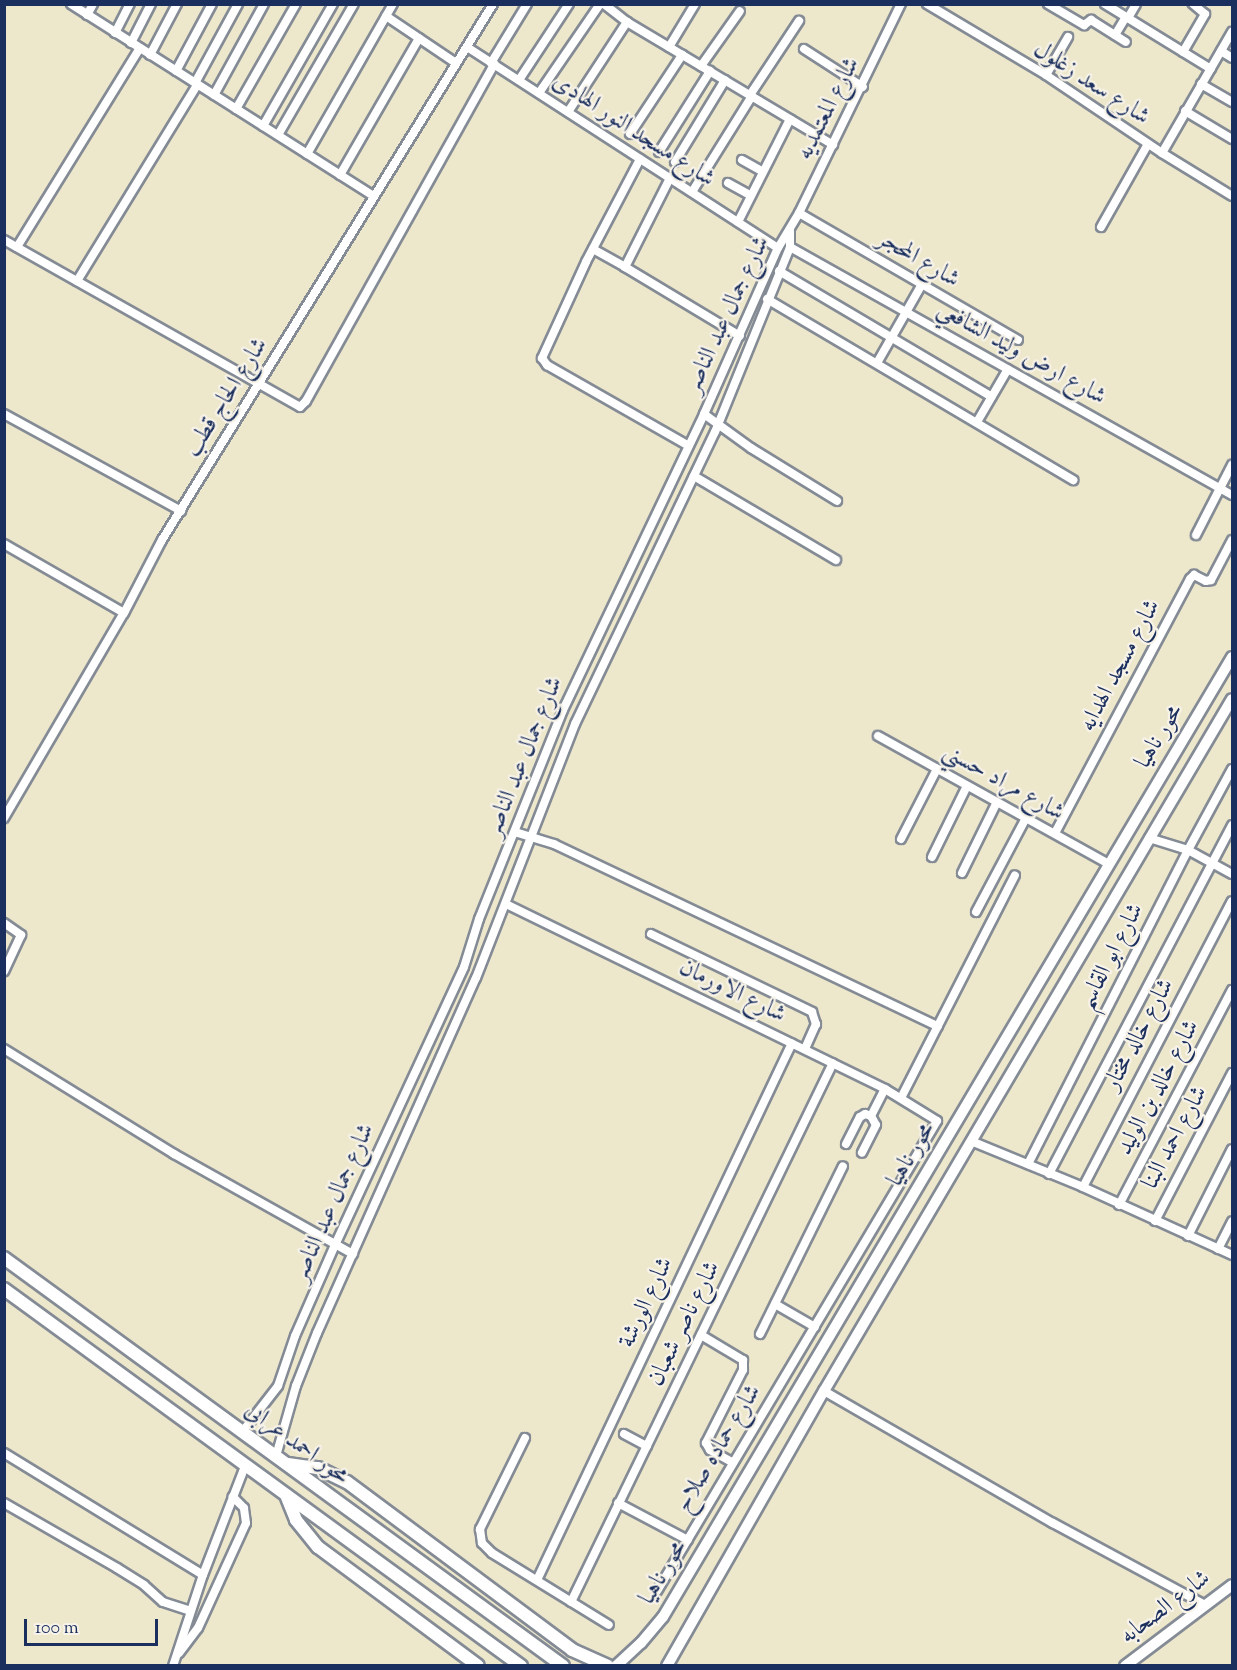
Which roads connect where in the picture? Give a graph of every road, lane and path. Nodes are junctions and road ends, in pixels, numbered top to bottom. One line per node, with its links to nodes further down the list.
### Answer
1 (71, 4): 26 (street)
2 (93, 4): 26 (street)
3 (130, 4): 31 (street)
4 (151, 4): 37 (street)
5 (177, 4): 44 (street)
6 (212, 4): 51 (street)
7 (238, 4): 56 (street)
8 (264, 4): 60 (street)
9 (296, 4): 63 (street)
10 (333, 4): 67 (street)
11 (354, 4): 69 (street)
12 (393, 4): 27 (street)
13 (493, 4): 38 (street, شارع الحاج قطب)
14 (527, 4): 48 (street)
15 (569, 4): 54 (street)
16 (602, 4): 30 (street); 59 (street)
17 (695, 4): 39 (street)
18 (901, 4): 58 (street, شارع المعتمديه)
19 (927, 4): 53 (street, شارع سعد زغلول)
20 (1048, 4): 32 (street)
21 (1105, 4): 24 (street)
22 (1136, 4): 28 (street)
23 (1193, 4): 43 (street)
24 (1115, 7): 28 (street)
25 (740, 11): 49 (street)
26 (87, 15): 31 (street)
27 (386, 16): 35 (street); 75 (street)
28 (1127, 18): 32 (street); 43 (street)
29 (799, 21): 61 (street)
30 (627, 22): 39 (street); 65 (street)
31 (116, 33): 37 (street)
32 (1115, 35): 36 (street)
33 (1231, 36): 42 (street)
34 (1068, 37): 53 (street)
35 (419, 38): 47 (street); 80 (street)
36 (1126, 42)
37 (131, 43): 40 (street)
38 (467, 47): 47 (street, شارع الحاج قطب); 48 (street, شارع مسجد النور الهادى)
39 (669, 47): 45 (street)
40 (140, 48): 44 (street); 92 (street)
41 (804, 49): 58 (street)
42 (1221, 51): 46 (street); 50 (street)
43 (1183, 52): 50 (street)
44 (150, 55): 51 (street)
45 (682, 55): 49 (street); 68 (street)
46 (1233, 58)
47 (456, 63): 85 (street, شارع الحاج قطب)
48 (493, 63): 54 (street, شارع مسجد النور الهادى); 107 (street)
49 (701, 66): 52 (street)
50 (1211, 69): 57 (street)
51 (176, 71): 56 (street)
52 (710, 71): 55 (street); 73 (street)
53 (1046, 75): 71 (street, شارع سعد زغلول)
54 (519, 80): 59 (street, شارع مسجد النور الهادى)
55 (725, 80): 61 (street); 78 (street)
56 (196, 84): 60 (street); 98 (street)
57 (1201, 84): 62 (street); 64 (street)
58 (862, 87): 72 (street, شارع المعتمديه)
59 (539, 93): 65 (street, شارع مسجد النور الهادى)
60 (214, 95): 63 (street)
61 (751, 96): 66 (street); 83 (street)
62 (1233, 102)
63 (236, 109): 67 (street)
64 (1185, 111): 70 (street); 74 (street)
65 (568, 112): 76 (street, شارع مسجد النور الهادى)
66 (790, 119): 72 (street); 79 (street)
67 (263, 126): 69 (street)
68 (630, 134)
69 (278, 135): 75 (street)
70 (1233, 139)
71 (1148, 144): 74 (street, شارع سعد زغلول); 89 (street)
72 (833, 145): 87 (street, شارع المعتمديه)
73 (659, 152)
74 (1162, 153): 86 (street, شارع سعد زغلول)
75 (307, 154): 80 (street)
76 (640, 159): 81 (street, شارع مسجد النور الهادى); 95 (street)
77 (742, 160): 79 (street)
78 (675, 162)
79 (762, 171): 84 (street)
80 (340, 175): 85 (street)
81 (670, 178): 83 (street, شارع مسجد النور الهادى); 96 (street)
82 (728, 183): 84 (street)
83 (692, 192): 88 (street, شارع مسجد النور الهادى)
84 (750, 195): 88 (street)
85 (374, 196): 107 (street, شارع الحاج قطب)
86 (1233, 196)
87 (799, 213): 90 (street, شارع المعتمديه); 99 (street, شارع المحجر)
88 (738, 222): 94 (street, شارع مسجد النور الهادى)
89 (1101, 227)
90 (790, 229): 93 (street, شارع جمال عبد الناصر); 94 (street, شارع جمال عبد الناصر)
91 (4, 240): 92 (street)
92 (17, 247): 98 (street)
93 (790, 247): 97 (street, شارع جمال عبد الناصر); 101 (street, شارع ارض وليد الشافعي)
94 (778, 248): 102 (street, شارع جمال عبد الناصر)
95 (593, 249): 96 (street); 113 (street)
96 (625, 267): 102 (street)
97 (779, 271): 100 (street, شارع جمال عبد الناصر); 103 (street)
98 (76, 281): 107 (street)
99 (922, 284): 101 (street); 104 (street, شارع المحجر)
100 (767, 299): 105 (street); 111 (street, شارع جمال عبد الناصر)
101 (906, 312): 103 (street); 106 (street, شارع ارض وليد الشافعي)
102 (740, 336): 110 (street, شارع جمال عبد الناصر)
103 (892, 338): 105 (street); 108 (street)
104 (1018, 340)
105 (878, 363): 112 (street)
106 (1008, 369): 108 (street); 117 (street, شارع ارض وليد الشافعي)
107 (258, 385): 120 (street, شارع الحاج قطب)
108 (992, 397): 112 (street)
109 (4, 414): 120 (street)
110 (704, 414): 111 (street); 113 (street, شارع جمال عبد الناصر)
111 (718, 422): 115 (street, شارع جمال عبد الناصر); 119 (street)
112 (977, 422): 116 (street)
113 (689, 446): 136 (street, شارع جمال عبد الناصر)
114 (1233, 465): 117 (street)
115 (694, 476): 124 (street); 138 (street, شارع جمال عبد الناصر)
116 (1073, 480)
117 (1220, 488): 118 (street, شارع ارض وليد الشافعي); 121 (street)
118 (1233, 495)
119 (837, 501)
120 (181, 511): 125 (street, شارع الحاج قطب)
121 (1196, 535)
122 (4, 544): 125 (street)
123 (1231, 546): 137 (street, شارع مسجد الهدايه)
124 (836, 560)
125 (124, 613): 133 (street, شارع الحاج قطب)
126 (1233, 657): 143 (main road, محور ناهيا)
127 (1233, 699): 139 (main road, محور ناهيا)
128 (878, 736): 129 (street, شارع مراد حسني)
129 (937, 769): 131 (street, شارع مراد حسني); 140 (street)
130 (1233, 770): 141 (street, شارع ابو القاسم)
131 (967, 786): 132 (street, شارع مراد حسني); 142 (street)
132 (997, 802): 134 (street, شارع مراد حسني); 145 (street)
133 (4, 818)
134 (1026, 818): 137 (street, شارع مراد حسني); 150 (street)
135 (1233, 825): 144 (street)
136 (514, 831): 138 (street); 179 (street, شارع جمال عبد الناصر)
137 (1055, 833): 143 (street, شارع مراد حسني)
138 (531, 836): 149 (street, شارع جمال عبد الناصر); 155 (street)
139 (1149, 838): 141 (street); 163 (main road, محور ناهيا)
140 (901, 839)
141 (1188, 850): 144 (street); 171 (street, شارع ابو القاسم)
142 (932, 857)
143 (1109, 864): 161 (main road, محور ناهيا)
144 (1212, 864): 146 (street); 173 (street)
145 (962, 873)
146 (1233, 874)
147 (1015, 875): 155 (street)
148 (1233, 901): 174 (street, شارع خالد مختار)
149 (506, 904): 156 (street, شارع الاورمان); 181 (street, شارع جمال عبد الناصر)
150 (976, 912)
151 (4, 923): 153 (street)
152 (651, 934): 158 (street)
153 (4, 971)
154 (1233, 990): 175 (street, شارع خالد بن الوليد)
155 (938, 1026): 164 (street)
156 (792, 1043): 158 (street, شارع الاورمان); 205 (street, شارع الورشة)
157 (4, 1049): 179 (street)
158 (804, 1049): 159 (street, شارع الاورمان)
159 (833, 1063): 162 (street, شارع الاورمان); 188 (street, شارع ناصر شعبان)
160 (1233, 1073): 176 (street, شارع احمد البنا)
161 (980, 1084): 163 (main road); 218 (main road, محور ناهيا)
162 (885, 1089): 164 (street, شارع الاورمان); 165 (street)
163 (998, 1095): 167 (main road, محور ناهيا)
164 (901, 1098): 166 (street, شارع الاورمان)
165 (871, 1116): 168 (street); 170 (street)
166 (937, 1122): 186 (street, شارع حماده صلاح)
167 (970, 1141): 171 (street); 189 (main road, محور ناهيا)
168 (846, 1144)
169 (1233, 1149): 178 (street)
170 (862, 1153)
171 (1028, 1164): 173 (street)
172 (843, 1166): 185 (street)
173 (1049, 1174): 174 (street)
174 (1083, 1187): 175 (street)
175 (1119, 1205): 176 (street)
176 (1155, 1221): 178 (street)
177 (1233, 1221): 180 (street)
178 (1188, 1236): 180 (street)
179 (338, 1247): 181 (street); 190 (street, شارع جمال عبد الناصر)
180 (1218, 1249): 182 (street)
181 (351, 1254): 195 (street, شارع جمال عبد الناصر)
182 (1233, 1255)
183 (4, 1258): 190 (main road, محور احمد عرابى)
184 (4, 1289): 198 (main road, محور احمد عرابى)
185 (775, 1304): 186 (street); 187 (street)
186 (815, 1327): 196 (street, شارع حماده صلاح)
187 (760, 1334)
188 (701, 1335): 193 (street, شارع ناصر شعبان); 196 (street)
189 (824, 1391): 209 (street); 219 (main road, محور ناهيا)
190 (243, 1431): 195 (main road, محور احمد عرابى)
191 (624, 1434): 193 (street)
192 (525, 1438): 205 (street)
193 (647, 1446): 202 (street, شارع ناصر شعبان)
194 (4, 1453): 204 (street)
195 (276, 1456): 197 (main road, محور احمد عرابى)
196 (733, 1463): 203 (street, شارع حماده صلاح)
197 (287, 1464): 216 (main road, محور احمد عرابى); 217 (main road)
198 (245, 1466): 199 (main road, محور احمد عرابى); 200 (street)
199 (286, 1496): 214 (main road); 215 (main road, محور احمد عرابى)
200 (233, 1497): 204 (street); 212 (street)
201 (4, 1503): 210 (street)
202 (618, 1503): 203 (street); 208 (street, شارع ناصر شعبان)
203 (688, 1540): 207 (street, شارع حماده صلاح)
204 (203, 1575): 210 (street)
205 (537, 1580): 208 (street)
206 (1233, 1584): 209 (main road, شارع الصحابه)
207 (657, 1591)
208 (571, 1602): 211 (street)
209 (1205, 1605): 220 (main road, شارع الصحابه)
210 (190, 1611): 212 (street)
211 (609, 1625)
212 (176, 1657): 213 (street)
213 (173, 1665)
214 (478, 1665)
215 (520, 1665)
216 (562, 1665)
217 (608, 1665)
218 (615, 1665)
219 (667, 1665)
220 (1125, 1665)

